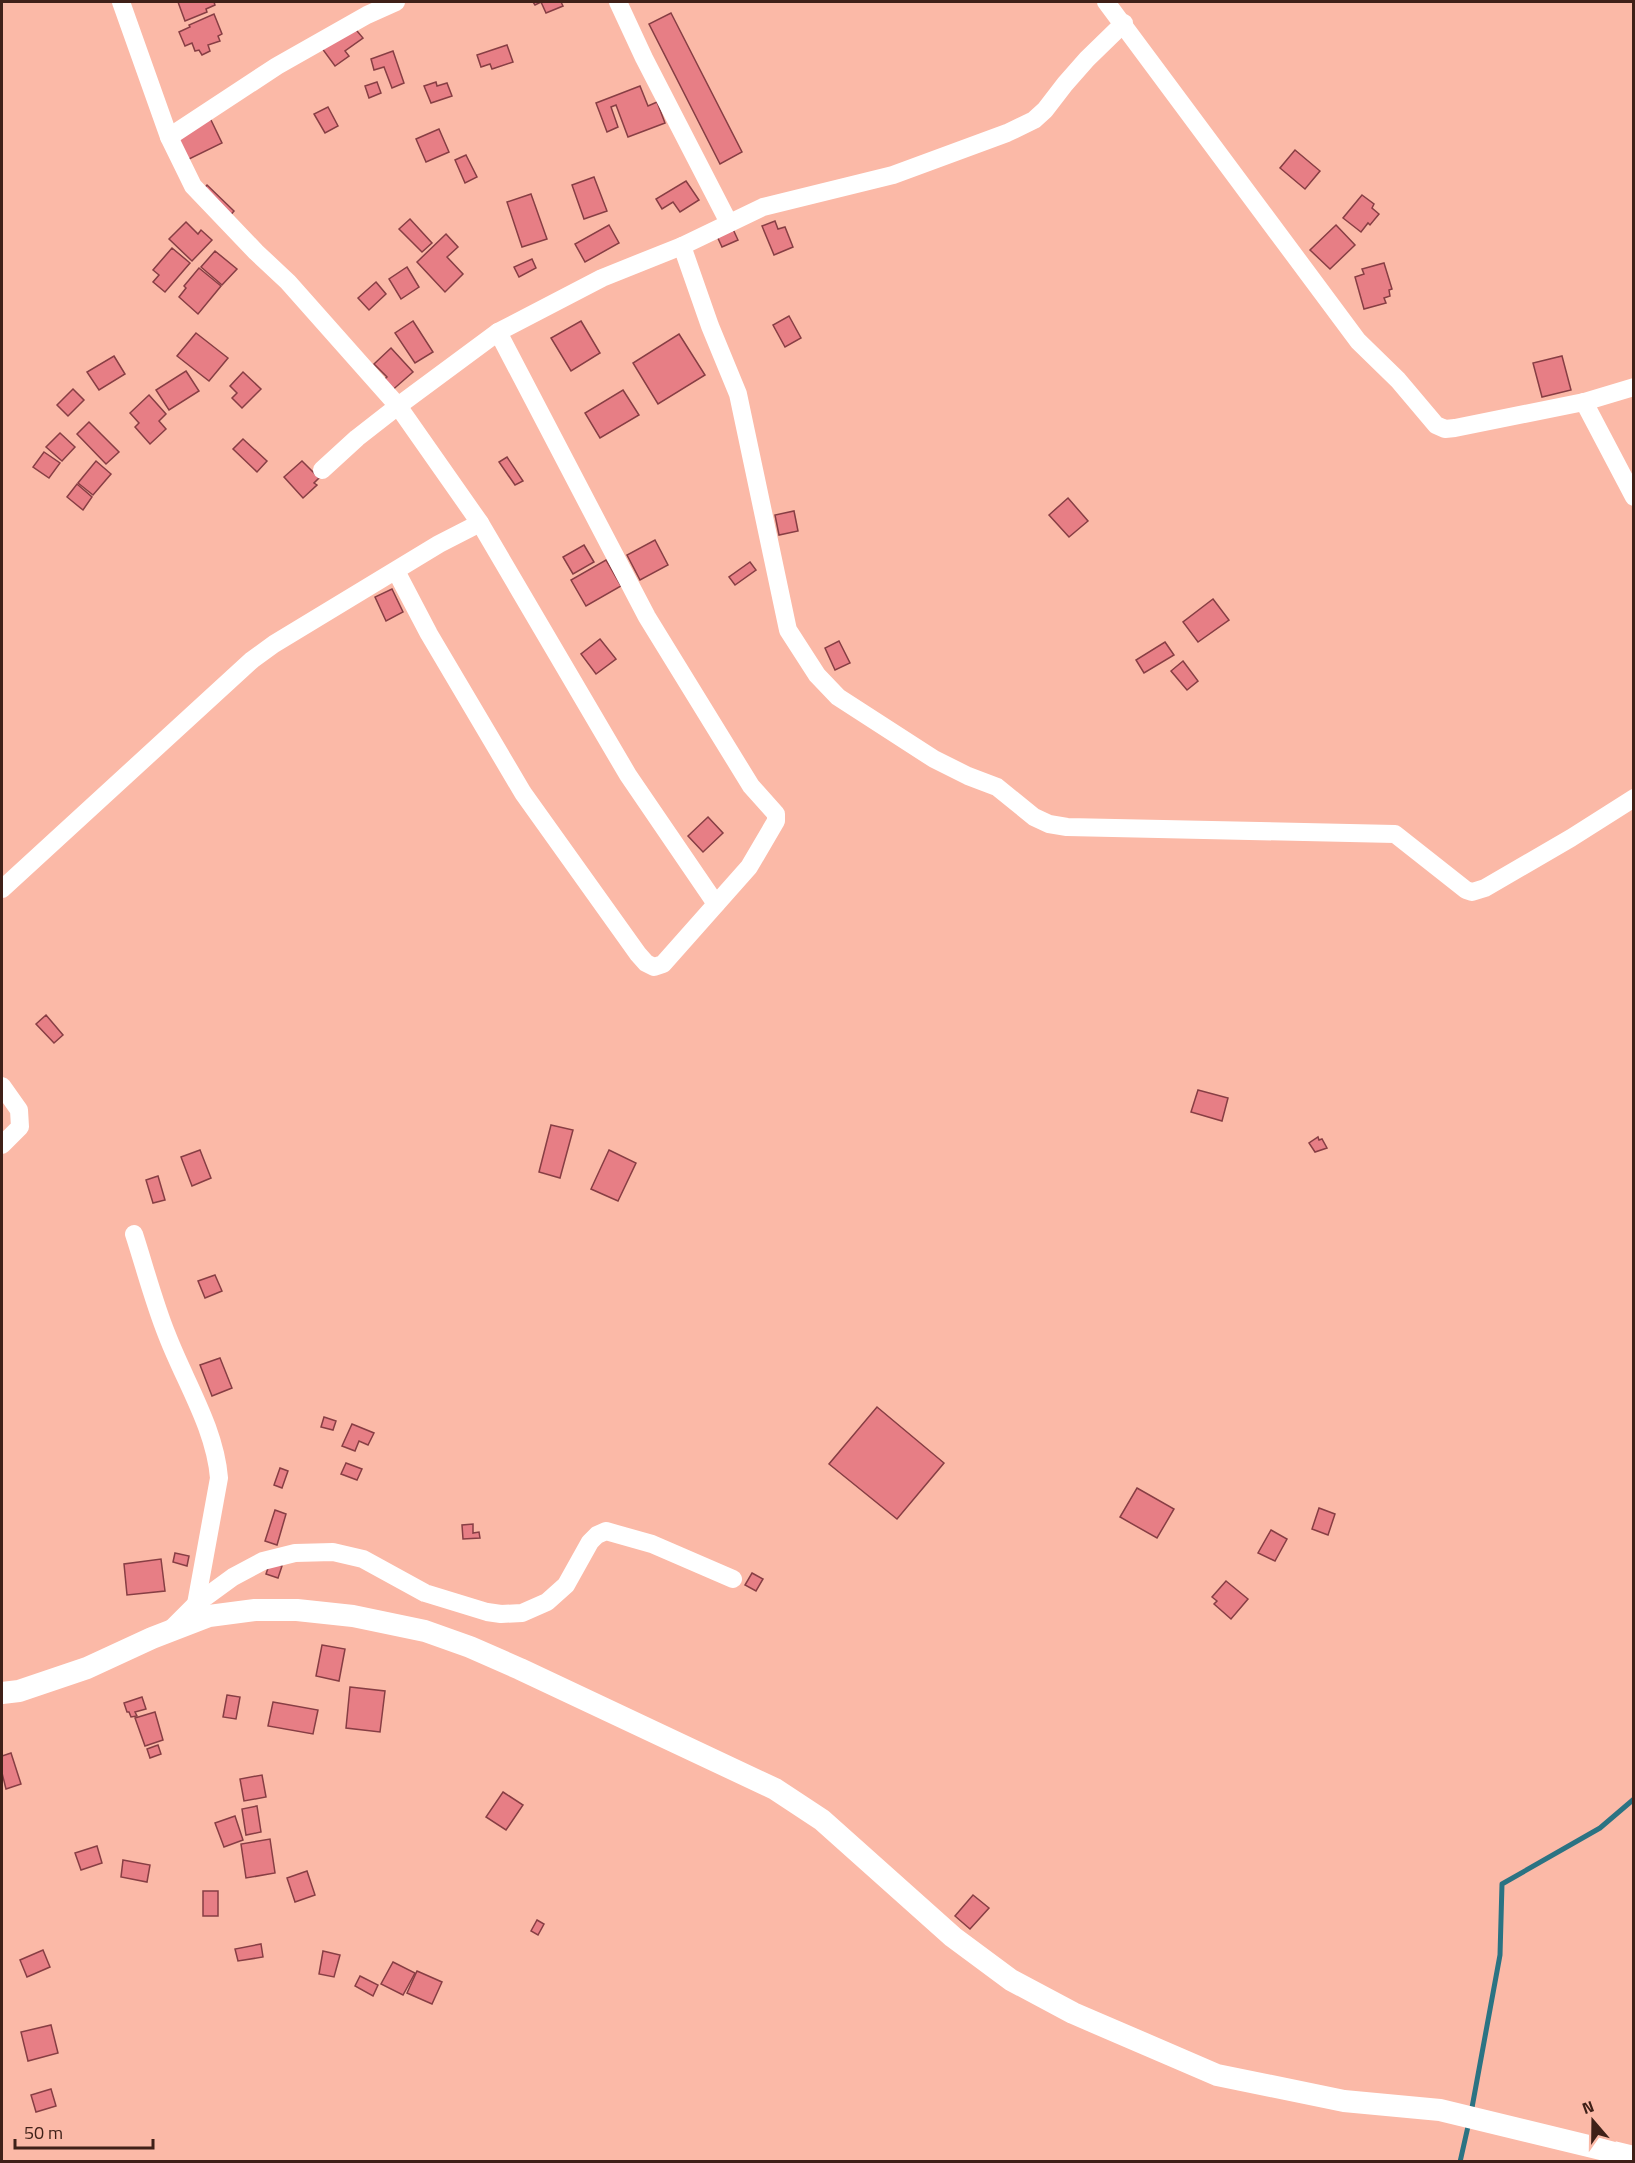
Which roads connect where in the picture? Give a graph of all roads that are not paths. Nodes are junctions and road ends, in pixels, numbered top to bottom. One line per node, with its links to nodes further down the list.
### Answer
1 (121, 2): 6 (street)
2 (396, 2): 6 (street)
3 (618, 2): 7 (street)
4 (1106, 2): 5 (street)
5 (1124, 23): 7 (street); 11 (street)
6 (169, 136): 12 (street)
7 (729, 223): 8 (street)
8 (682, 246): 9 (street); 17 (street)
9 (498, 332): 12 (street); 19 (street)
10 (1634, 387): 11 (street)
11 (1584, 402): 14 (street)
12 (398, 406): 13 (street); 15 (street)
13 (322, 470)
14 (1634, 497)
15 (480, 523): 16 (street); 19 (street)
16 (396, 571): 18 (street); 19 (street)
17 (1634, 798)
18 (2, 889)
19 (716, 904)
20 (2, 1086): 21 (street)
21 (2, 1145)
22 (134, 1234): 24 (street)
23 (733, 1579): 24 (street)
24 (196, 1604): 25 (street)
25 (169, 1631): 26 (street); 27 (street)
26 (2, 1693)
27 (1631, 2158)

